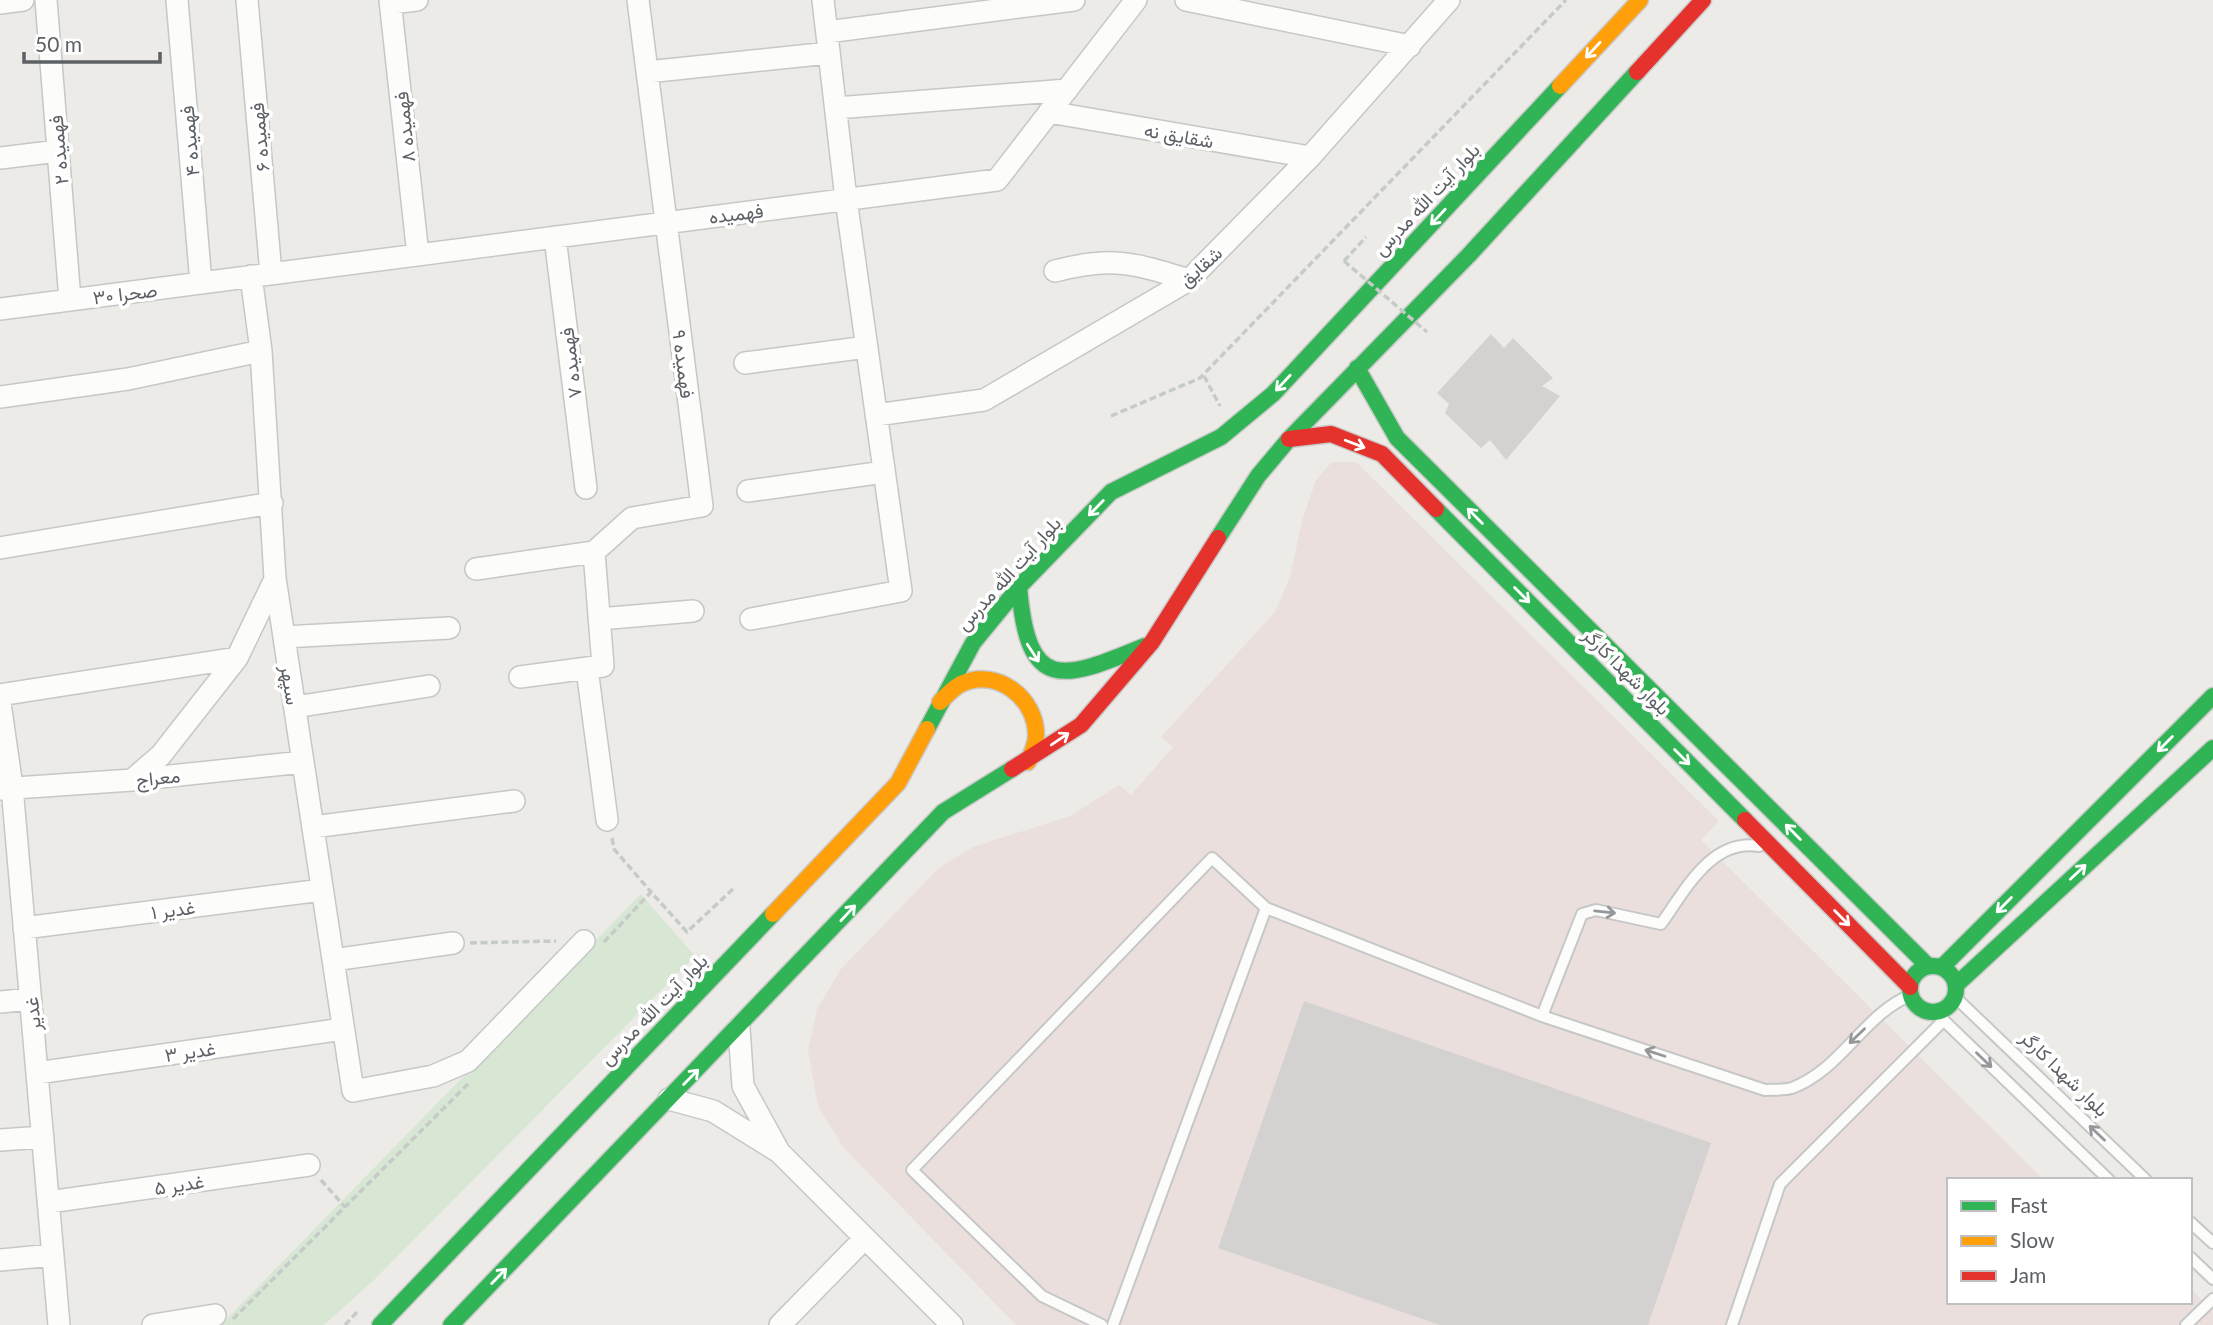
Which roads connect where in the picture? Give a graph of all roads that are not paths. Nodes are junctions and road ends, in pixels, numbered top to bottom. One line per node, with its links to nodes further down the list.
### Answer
1 (23, 0): 15 (street)
2 (46, 0): 23 (street, فهمیده ۲)
3 (177, 0): 33 (street, فهمیده ۴)
4 (247, 0): 31 (street, فهمیده ۶)
5 (416, 0): 14 (street)
6 (638, 0): 19 (street, فهمیده ۹)
7 (823, 0): 17 (street)
8 (1074, 0): 16 (street)
9 (1136, 0): 20 (street, فهمیده)
10 (1186, 0): 18 (street)
11 (1449, 0): 18 (street, شقایق)
12 (1640, 0): 51 (main road, بلوار آیت الله مدرس, one-way to 51)
13 (1703, 0): 39 (main road)
14 (391, 1): 29 (street, فهمیده ۸)
15 (0, 3)
16 (990, 5): 17 (street)
17 (828, 42): 19 (street); 21 (street)
18 (1410, 46): 24 (street, شقایق)
19 (647, 72): 27 (street, فهمیده ۹)
20 (1066, 90): 21 (street); 22 (street, فهمیده)
21 (835, 108): 26 (street)
22 (1049, 112): 24 (street, شقایق نه); 26 (street, فهمیده)
23 (58, 151): 25 (street); 34 (street, فهمیده ۲)
24 (1310, 157): 32 (street, شقایق)
25 (0, 158)
26 (846, 199): 27 (street, فهمیده); 36 (street)
27 (666, 223): 28 (street, فهمیده); 48 (street, فهمیده ۹)
28 (555, 237): 29 (street, فهمیده); 44 (street, فهمیده ۷)
29 (418, 254): 31 (street, فهمیده)
30 (1055, 271): 32 (street)
31 (261, 275): 33 (street, صحرا ۳۰); 37 (street, سپهر)
32 (1189, 280): 41 (street, شقایق)
33 (201, 283): 34 (street, صحرا ۳۰)
34 (70, 300): 35 (street, صحرا ۳۰)
35 (0, 309)
36 (867, 347): 38 (street); 41 (street)
37 (261, 351): 40 (street); 46 (street, سپهر)
38 (745, 363)
39 (1357, 368): 42 (main road); 84 (main road, بلوار شهدا کارگر, one-way to 39)
40 (0, 397)
41 (876, 415): 43 (street)
42 (1289, 439): 57 (main road); 75 (main road, بلوار شهدا کارگر, one-way to 75)
43 (884, 472): 45 (street); 53 (street)
44 (586, 488)
45 (748, 491)
46 (272, 503): 47 (street); 50 (street, سپهر)
47 (0, 548)
48 (594, 552): 49 (street); 54 (street)
49 (476, 569)
50 (275, 578): 56 (street, سپهر); 58 (street)
51 (1019, 587): 57 (main road, one-way to 57); 64 (main road, بلوار آیت الله مدرس)
52 (693, 611): 54 (street)
53 (751, 618)
54 (599, 619): 59 (street)
55 (449, 628): 56 (street)
56 (284, 637): 66 (street, سپهر)
57 (1152, 642): 69 (main road, one-way to 57)
58 (237, 658): 62 (street); 70 (street)
59 (587, 669): 60 (street); 73 (street)
60 (520, 677)
61 (429, 686): 66 (street)
62 (0, 695)
63 (2213, 696): 84 (main road, one-way to 84)
64 (940, 702): 69 (main road); 114 (main road, بلوار آیت الله مدرس)
65 (0, 703): 71 (street, غدیر)
66 (295, 707): 68 (street, سپهر)
67 (2213, 748): 86 (main road, one-way to 67)
68 (303, 762): 70 (street, معراج); 74 (street, سپهر)
69 (1028, 762): 92 (main road, one-way to 69)
70 (132, 780): 71 (street, معراج)
71 (6, 788): 76 (street, غدیر)
72 (514, 801): 74 (street)
73 (607, 820)
74 (313, 827): 77 (street, سپهر)
75 (1773, 848): 83 (main road, بلوار شهدا کارگر, one-way to 83); 90 (lane, one-way to 75)
76 (10, 870): 79 (street, غدیر)
77 (322, 890): 79 (street, غدیر ۱); 82 (street, سپهر)
78 (1266, 908): 90 (lane); 118 (lane); 119 (lane)
79 (24, 928): 87 (street, غدیر)
80 (593, 942): 93 (street, سپهر)
81 (453, 943): 82 (street)
82 (333, 960): 93 (street, سپهر)
83 (1887, 964): 85 (main road, بلوار شهدا کارگر); 89 (lane)
84 (1935, 967): 85 (main road); 86 (main road)
85 (1910, 991): 89 (lane); 91 (main road)
86 (1956, 991): 91 (main road); 101 (lane, بلوار شهدا کارگر, one-way to 86)
87 (30, 999): 88 (street); 94 (street, غدیر)
88 (0, 1002)
89 (1893, 1002): 90 (lane, one-way to 90)
90 (1542, 1016)
91 (1939, 1017): 100 (lane, one-way to 100); 120 (lane)
92 (739, 1028): 95 (main road, one-way to 92); 98 (street)
93 (344, 1029): 94 (street, غدیر ۳)
94 (37, 1073): 96 (street, غدیر)
95 (669, 1099): 98 (street); 115 (main road, one-way to 95)
96 (43, 1137): 97 (street); 102 (street, غدیر)
97 (0, 1140)
98 (779, 1152): 104 (street)
99 (309, 1165): 102 (street, غدیر ۵)
100 (2107, 1178)
101 (2145, 1178)
102 (48, 1202): 106 (street, غدیر)
103 (2192, 1224): 105 (lane)
104 (865, 1238): 116 (street); 117 (street)
105 (2213, 1243)
106 (53, 1255): 108 (street); 112 (street, غدیر)
107 (2192, 1259): 109 (lane)
108 (0, 1261)
109 (2213, 1279)
110 (2213, 1299): 121 (lane)
111 (221, 1320): 113 (street)
112 (59, 1325)
113 (153, 1325)
114 (380, 1325)
115 (452, 1325)
116 (780, 1325)
117 (952, 1325)
118 (1102, 1325)
119 (1112, 1325)
120 (1732, 1325)
121 (2186, 1325)

